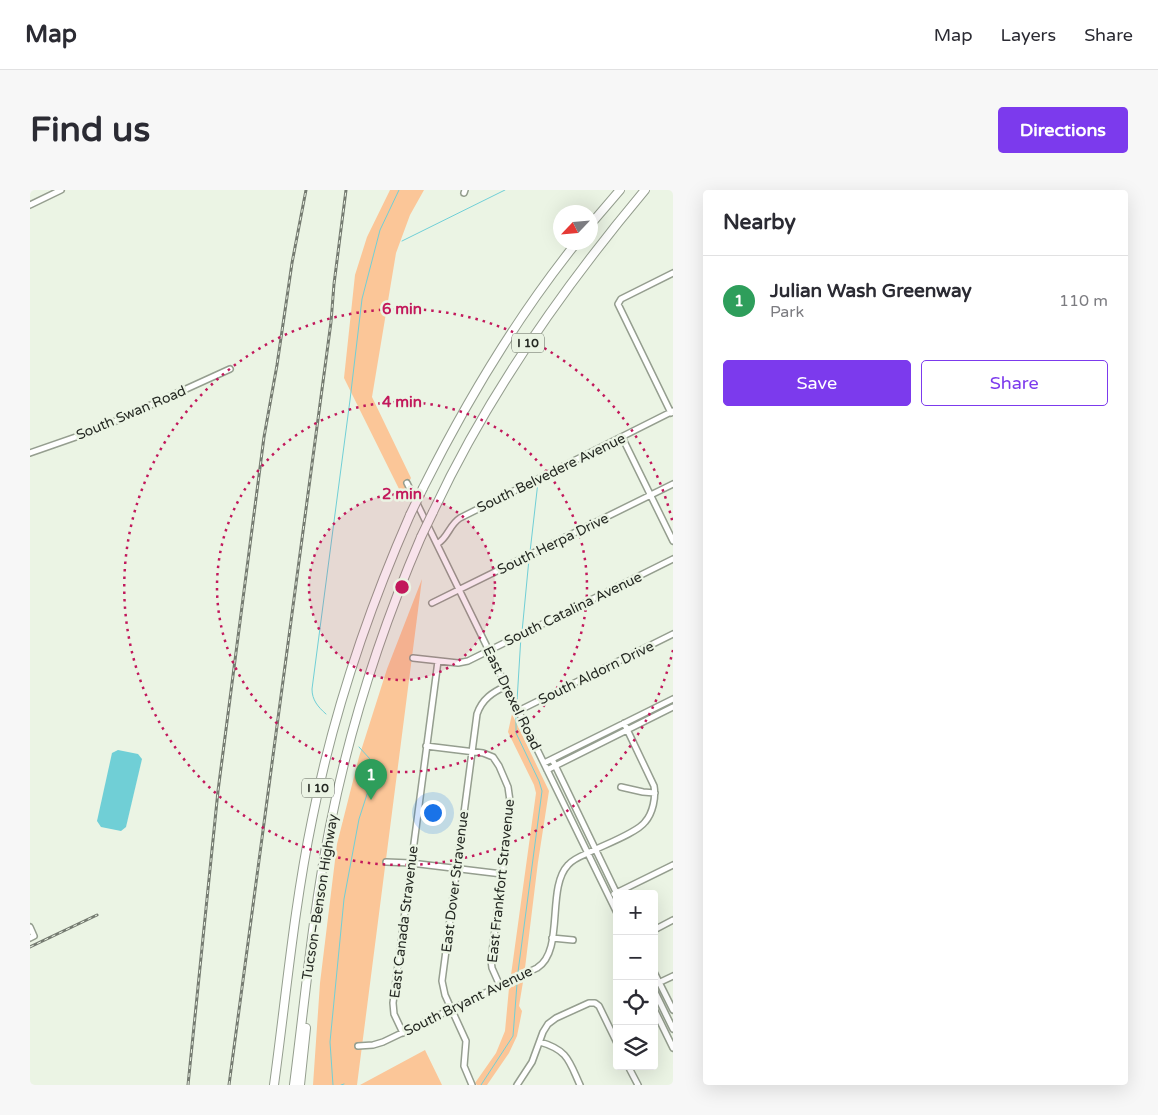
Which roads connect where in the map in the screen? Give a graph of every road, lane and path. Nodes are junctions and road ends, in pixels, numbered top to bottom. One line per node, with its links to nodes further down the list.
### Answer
1 (61, 190): 4 (street)
2 (620, 190): 5 (highway)
3 (645, 190): 45 (highway, Tucson–Benson Highway / I 10, bridge)
4 (30, 205)
5 (598, 216)
6 (571, 250): 72 (highway, Tucson–Benson Highway / I 10, bridge)
7 (673, 273): 9 (street)
8 (230, 369): 11 (street, South Swan Road)
9 (672, 412): 10 (street, South Belvedere Avenue)
10 (622, 437): 14 (street); 16 (street, South Belvedere Avenue)
11 (30, 453)
12 (407, 483): 16 (street, East Drexel Road)
13 (673, 484): 14 (street, South Herpa Drive)
14 (650, 496): 15 (street); 18 (street, South Herpa Drive)
15 (673, 541)
16 (437, 544): 18 (street, East Drexel Road)
17 (673, 559): 21 (street, South Catalina Avenue)
18 (460, 590): 19 (street, South Herpa Drive); 21 (street, East Drexel Road)
19 (432, 603)
20 (673, 634): 27 (street, South Aldorn Drive)
21 (489, 651): 23 (street, South Catalina Avenue); 24 (street, East Drexel Road)
22 (413, 658): 23 (street, South Catalina Avenue)
23 (438, 661): 30 (street, East Canada Stravenue)
24 (506, 686): 27 (street, East Drexel Road); 31 (street, East Dover Stravenue)
25 (670, 700): 26 (street); 28 (street)
26 (672, 709): 29 (street)
27 (518, 711): 33 (street, East Drexel Road)
28 (624, 723): 29 (street); 32 (street)
29 (628, 730): 34 (street); 37 (street)
30 (426, 746): 31 (street, East Frankfort Stravenue); 41 (street, East Canada Stravenue)
31 (472, 751): 43 (street, East Dover Stravenue); 44 (street, East Frankfort Stravenue)
32 (552, 759): 33 (street); 34 (street, East Drexel Road)
33 (544, 763): 35 (street, East Drexel Road)
34 (554, 766): 35 (street); 38 (street, East Drexel Road)
35 (547, 770): 39 (street, East Drexel Road)
36 (621, 787): 37 (street)
37 (655, 793): 38 (street, South Bryant Avenue)
38 (595, 849): 39 (street, South Bryant Avenue); 46 (street, East Drexel Road)
39 (588, 853): 49 (street, East Drexel Road); 55 (street, South Bryant Avenue)
40 (386, 862): 41 (street)
41 (412, 862): 43 (street); 66 (street, East Canada Stravenue)
42 (673, 865): 47 (street)
43 (457, 869): 44 (street); 62 (street, East Dover Stravenue)
44 (502, 874): 59 (street, East Frankfort Stravenue)
45 (320, 881): 73 (highway, Tucson–Benson Highway / I 10); 74 (highway)
46 (614, 890)
47 (624, 890)
48 (613, 895): 49 (street)
49 (609, 897): 50 (street, East Drexel Road)
50 (613, 905)
51 (673, 920): 53 (street)
52 (30, 927): 54 (street)
53 (658, 928)
54 (30, 938)
55 (552, 938): 56 (street); 59 (street, South Bryant Avenue)
56 (573, 940)
57 (673, 976): 58 (street)
58 (658, 984)
59 (500, 986): 62 (street, South Bryant Avenue)
60 (658, 986): 63 (street)
61 (658, 998): 65 (street)
62 (451, 1009): 66 (street, South Bryant Avenue); 75 (street, East Dover Stravenue)
63 (673, 1010)
64 (658, 1017): 70 (street)
65 (673, 1029)
66 (402, 1033): 69 (street, South Bryant Avenue)
67 (613, 1034): 68 (street)
68 (540, 1042): 76 (street); 77 (street)
69 (358, 1046)
70 (673, 1048)
71 (630, 1070): 78 (street)
72 (274, 1085)
73 (294, 1085)
74 (300, 1085)
75 (472, 1085)
76 (517, 1085)
77 (580, 1085)
78 (638, 1085)

